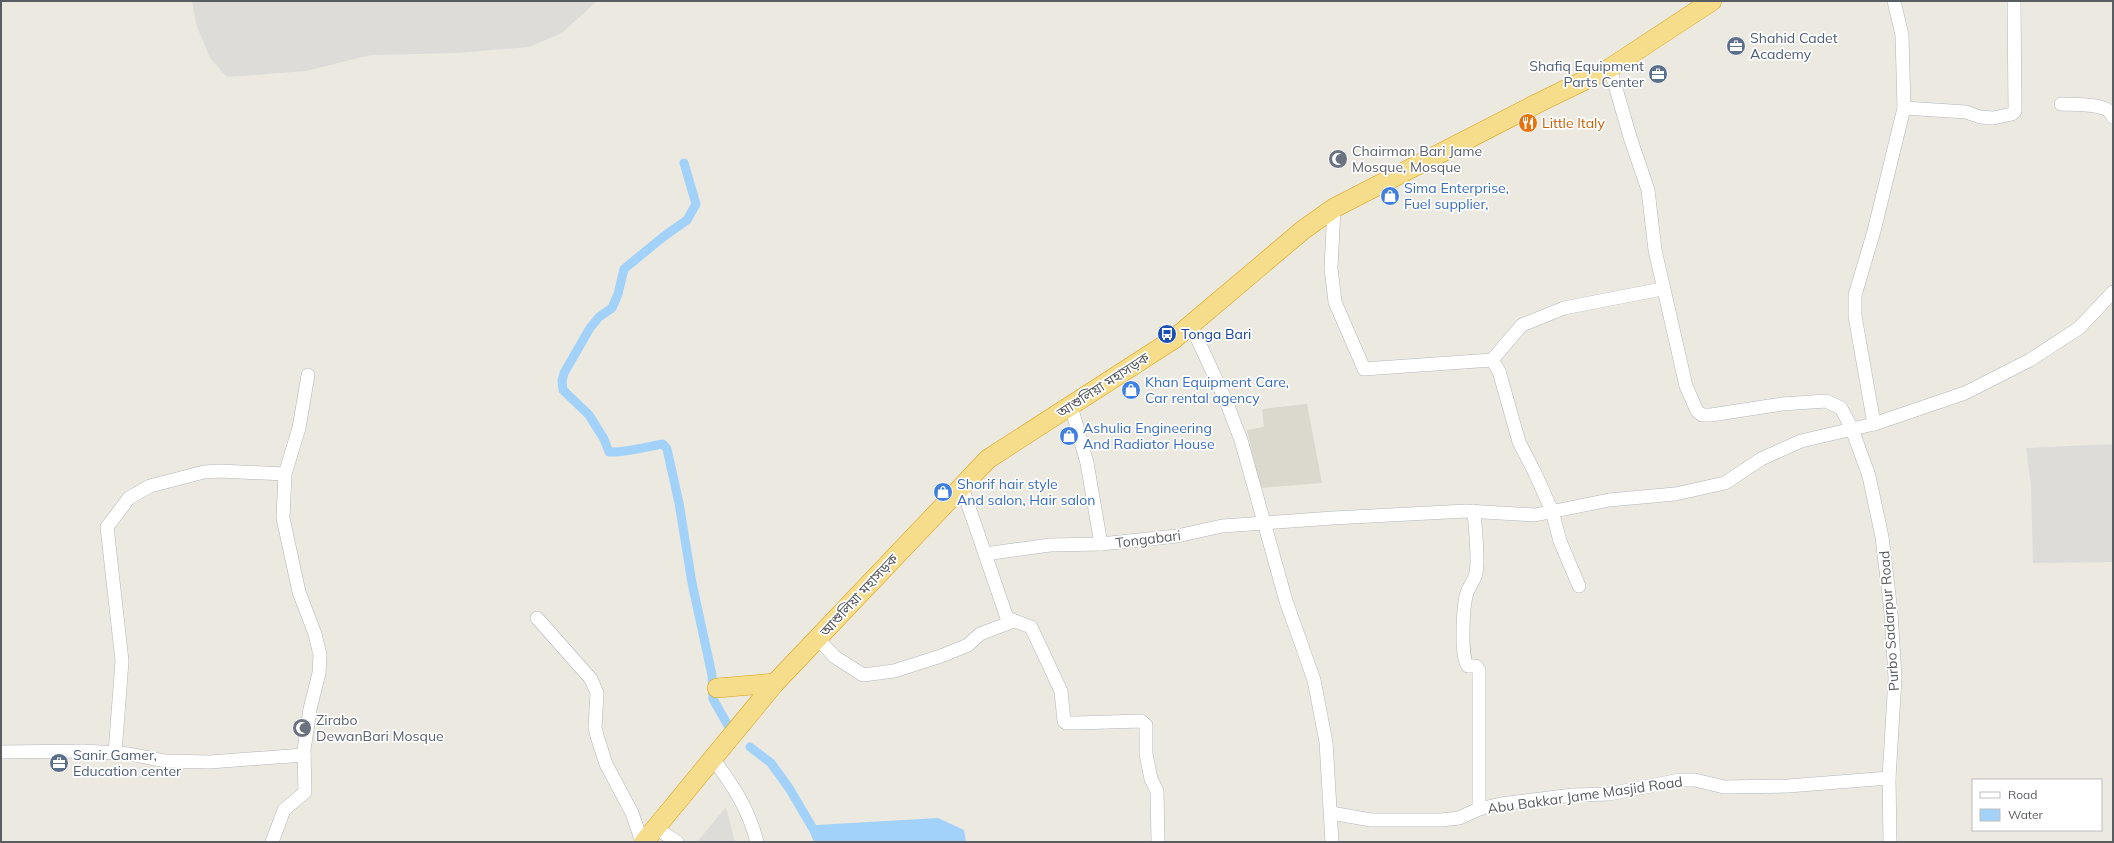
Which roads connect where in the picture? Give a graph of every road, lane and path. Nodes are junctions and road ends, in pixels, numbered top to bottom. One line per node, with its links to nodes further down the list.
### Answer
1 (1712, 1): 4 (highway, আশুলিয়া মহাসড়ক)
2 (1894, 1): 6 (street)
3 (2014, 1): 6 (street)
4 (1610, 68): 8 (highway, আশুলিয়া মহাসড়ক); 9 (street)
5 (2060, 104): 7 (street)
6 (1904, 108): 15 (street)
7 (2113, 118)
8 (1334, 208): 11 (highway, আশুলিয়া মহাসড়ক); 12 (street)
9 (1662, 289): 12 (street); 16 (street, Purbo Sadarpur Road)
10 (2113, 292): 15 (street, Tongabari)
11 (1191, 325): 14 (highway, আশুলিয়া মহাসড়ক); 21 (street)
12 (1492, 360): 20 (street)
13 (308, 375): 17 (street)
14 (1071, 406): 18 (highway, আশুলিয়া মহাসড়ক); 22 (street, Tongabari)
15 (1874, 424): 16 (street, Tongabari)
16 (1852, 429): 20 (street, Tongabari); 34 (street, Purbo Sadarpur Road)
17 (285, 474): 31 (street); 32 (street)
18 (962, 487): 23 (street); 27 (highway, আশুলিয়া মহাসড়ক)
19 (1474, 511): 20 (street, Tongabari); 21 (street, Tongabari); 35 (street)
20 (1552, 511): 24 (street)
21 (1263, 524): 22 (street, Tongabari); 36 (street)
22 (1101, 544): 23 (street)
23 (985, 554): 26 (street)
24 (1579, 586)
25 (537, 618): 39 (street)
26 (1014, 621): 27 (street); 42 (street)
27 (817, 638): 28 (highway, আশুলিয়া মহাসড়ক)
28 (775, 683): 29 (highway); 33 (highway, আশুলিয়া মহাসড়ক)
29 (717, 688)
30 (1, 752): 31 (street)
31 (115, 753): 32 (street)
32 (304, 755): 38 (street)
33 (713, 759): 37 (highway, আশুলিয়া মহাসড়ক); 41 (street)
34 (1889, 778): 35 (street, Abu Bakkar Jame Masjid Road); 44 (street, Purbo Sadarpur Road)
35 (1479, 810): 36 (street, Abu Bakkar Jame Masjid Road)
36 (1331, 813): 43 (street)
37 (656, 828): 39 (highway, আশুলিয়া মহাসড়ক); 40 (street)
38 (272, 842)
39 (643, 842)
40 (676, 842)
41 (757, 842)
42 (1158, 842)
43 (1332, 842)
44 (1890, 842)

